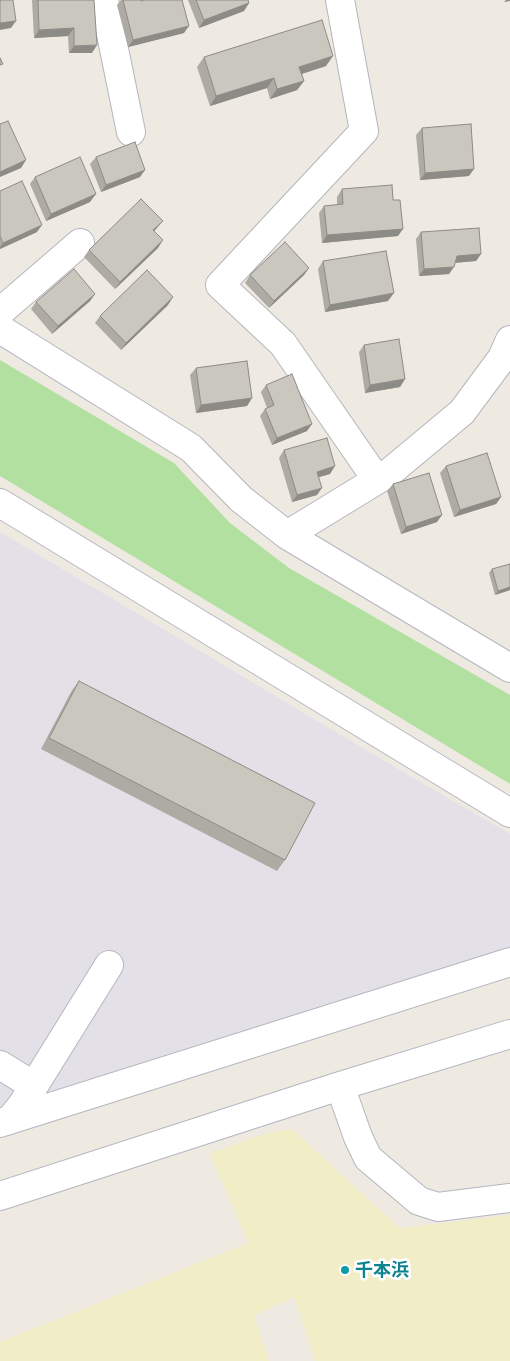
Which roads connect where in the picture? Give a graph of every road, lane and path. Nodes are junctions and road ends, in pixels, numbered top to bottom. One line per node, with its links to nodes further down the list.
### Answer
1 (104, 0): 3 (street)
2 (340, 0): 8 (street)
3 (131, 132)
4 (80, 243): 5 (street)
5 (0, 312)
6 (0, 329): 10 (street)
7 (510, 340): 8 (street)
8 (377, 480): 10 (street)
9 (0, 503): 12 (street)
10 (287, 535): 11 (street)
11 (510, 668)
12 (510, 813)
13 (510, 962): 19 (street)
14 (109, 965): 17 (street)
15 (510, 1034): 18 (street)
16 (0, 1065): 17 (street)
17 (34, 1086): 19 (street)
18 (340, 1086): 20 (street); 21 (street)
19 (5, 1121)
20 (0, 1196)
21 (510, 1198)

